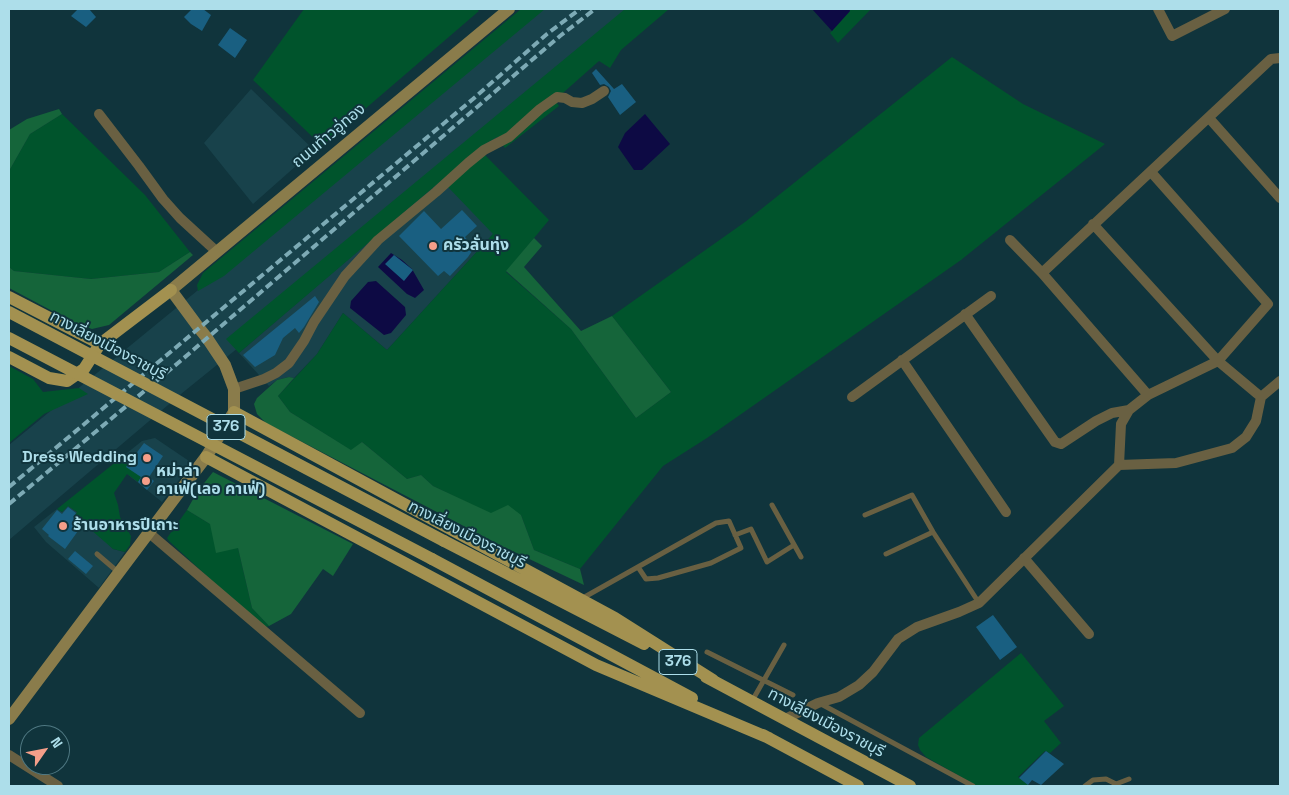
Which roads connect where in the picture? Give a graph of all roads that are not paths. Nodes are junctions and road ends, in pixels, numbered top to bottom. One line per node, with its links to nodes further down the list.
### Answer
1 (509, 9): 12 (street, ถนนท้าวอู่ทอง)
2 (1158, 9): 3 (street)
3 (1225, 9)
4 (1280, 58): 7 (street)
5 (604, 90): 25 (street)
6 (98, 114): 12 (street)
7 (1209, 118): 8 (street); 9 (street)
8 (1151, 172): 10 (street); 23 (street)
9 (1280, 198)
10 (1093, 224): 13 (street); 23 (street)
11 (1010, 240): 13 (street)
12 (216, 252): 14 (street, ถนนท้าวอู่ทอง)
13 (1042, 273): 26 (street)
14 (171, 290): 20 (main road); 25 (street)
15 (990, 296): 18 (street)
16 (9, 297): 20 (main road)
17 (9, 312): 51 (main road, ทางเลี่ยงเมืองราชบุรี / 376, bridge)
18 (965, 314): 22 (street); 29 (street)
19 (9, 338): 59 (main road, 376, bridge)
20 (100, 344): 21 (main road)
21 (9, 357)
22 (902, 360): 27 (street); 34 (street)
23 (1218, 361): 26 (street); 28 (street)
24 (1280, 381): 28 (street)
25 (234, 389): 30 (street)
26 (1148, 395): 29 (street)
27 (852, 397)
28 (1262, 397): 32 (street)
29 (1129, 410): 32 (street)
30 (234, 412): 31 (street); 46 (main road)
31 (206, 457): 36 (street); 59 (main road)
32 (1119, 465): 43 (street)
33 (772, 505): 39 (lane)
34 (1006, 512)
35 (865, 515): 37 (lane)
36 (148, 532): 45 (street); 56 (street)
37 (933, 532): 41 (lane); 47 (lane)
38 (735, 535): 39 (lane); 44 (lane); 44 (lane)
39 (794, 545): 42 (lane)
40 (97, 554): 45 (lane)
41 (886, 554)
42 (801, 557)
43 (1024, 558): 47 (street); 48 (street)
44 (638, 567): 46 (lane)
45 (118, 572): 57 (street)
46 (580, 599): 51 (main road)
47 (979, 603): 55 (street)
48 (1089, 634)
49 (784, 645): 52 (lane)
50 (707, 652): 52 (lane)
51 (713, 680): 54 (main road, ทางเลี่ยงเมืองราชบุรี / 376)
52 (764, 681): 53 (lane); 54 (lane)
53 (793, 695)
54 (752, 701): 58 (main road, ทางเลี่ยงเมืองราชบุรี / 376)
55 (818, 703): 58 (street); 65 (lane)
56 (360, 713)
57 (9, 719)
58 (785, 719): 64 (main road, ทางเลี่ยงเมืองราชบุรี / 376)
59 (769, 738): 63 (main road, 376)
60 (9, 755): 62 (street)
61 (1129, 779): 66 (lane)
62 (58, 786)
63 (858, 786)
64 (910, 786)
65 (973, 786)
66 (1085, 786)

